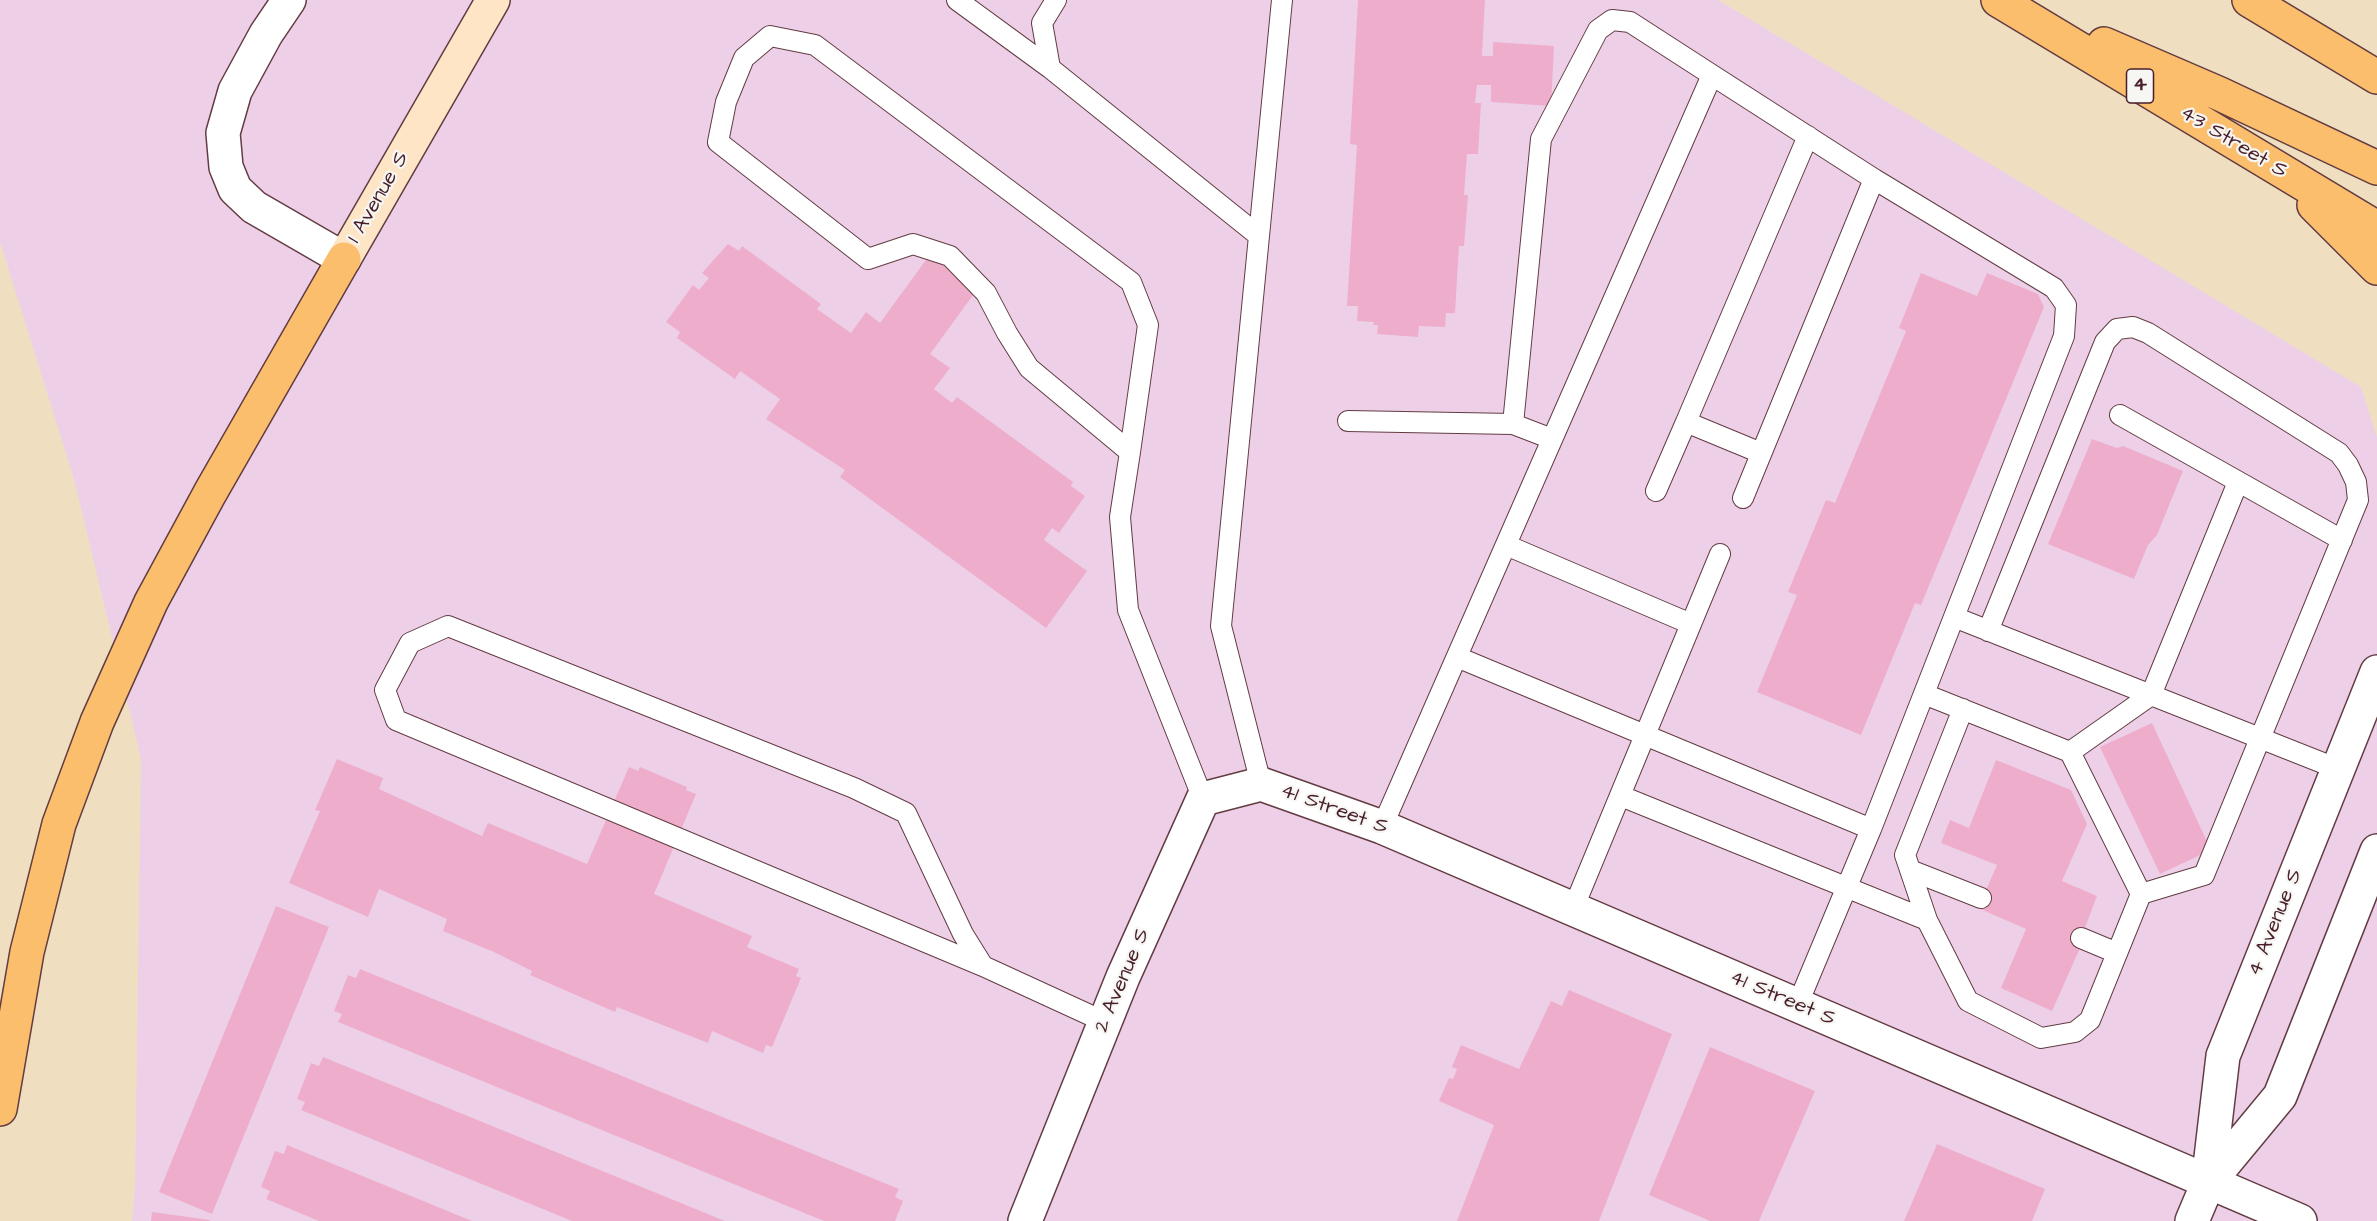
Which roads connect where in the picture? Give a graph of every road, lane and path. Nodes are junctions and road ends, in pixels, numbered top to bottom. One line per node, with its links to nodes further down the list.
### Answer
1 (289, 0): 17 (street, 1 Avenue S)
2 (493, 0): 17 (main road, 1 Avenue S)
3 (957, 0): 8 (lane)
4 (1056, 0): 8 (lane)
5 (1282, 0): 16 (lane)
6 (1999, 0): 12 (highway); 13 (highway, 43 Street S / 4)
7 (2249, 0): 10 (highway)
8 (1050, 68): 16 (lane)
9 (1712, 75): 11 (lane); 22 (lane); 23 (lane)
10 (2377, 77)
11 (1808, 136): 14 (lane); 21 (lane)
12 (2377, 168)
13 (2281, 172): 15 (highway, 43 Street S / 4); 18 (highway)
14 (1874, 179): 25 (lane); 32 (lane)
15 (2377, 228)
16 (1259, 236): 44 (lane)
17 (344, 259): 61 (highway)
18 (2377, 268)
19 (2120, 415): 26 (lane)
20 (1348, 421): 22 (lane)
21 (1686, 422): 25 (lane); 27 (lane)
22 (1513, 424): 23 (lane)
23 (1552, 439): 30 (lane)
24 (1130, 452): 24 (lane); 46 (lane)
25 (1761, 453): 28 (lane)
26 (2238, 482): 29 (lane); 38 (lane)
27 (1656, 491)
28 (1743, 498)
29 (2342, 540): 34 (lane); 41 (lane)
30 (1506, 545): 33 (lane); 35 (lane)
31 (1720, 554): 33 (lane)
32 (1954, 617): 34 (lane); 37 (lane)
33 (1691, 624): 40 (lane)
34 (1988, 631): 38 (lane)
35 (1457, 657): 40 (lane); 47 (lane)
36 (2377, 672): 43 (street, 4 Avenue S)
37 (1924, 694): 39 (lane); 48 (lane)
38 (2151, 695): 41 (lane); 42 (lane)
39 (1962, 709): 42 (lane); 50 (lane)
40 (1645, 736): 45 (lane); 48 (lane)
41 (2259, 737): 43 (lane); 52 (lane)
42 (2070, 752): 52 (lane)
43 (2338, 769): 62 (street, 4 Avenue S)
44 (1261, 784): 46 (street); 47 (street, 41 Street S)
45 (1621, 796): 51 (lane); 54 (lane)
46 (1203, 799): 60 (street, 2 Avenue S)
47 (1382, 827): 54 (street, 41 Street S)
48 (1871, 829): 51 (lane)
49 (2377, 850): 62 (street, 4 Avenue S)
50 (1910, 870): 53 (lane); 55 (lane)
51 (1846, 888): 55 (lane); 59 (lane)
52 (2140, 894): 57 (lane)
53 (1981, 898)
54 (1573, 909): 59 (street, 41 Street S)
55 (1927, 920): 57 (lane)
56 (2081, 939): 57 (lane)
57 (2117, 953)
58 (983, 966): 58 (lane); 60 (lane)
59 (1797, 1006): 62 (street, 41 Street S)
60 (1105, 1022): 63 (street, 2 Avenue S)
61 (0, 1109)
62 (2208, 1183): 64 (street, 4 Avenue S); 65 (street, 41 Street S)
63 (1025, 1221)
64 (2192, 1221)
65 (2300, 1221)

